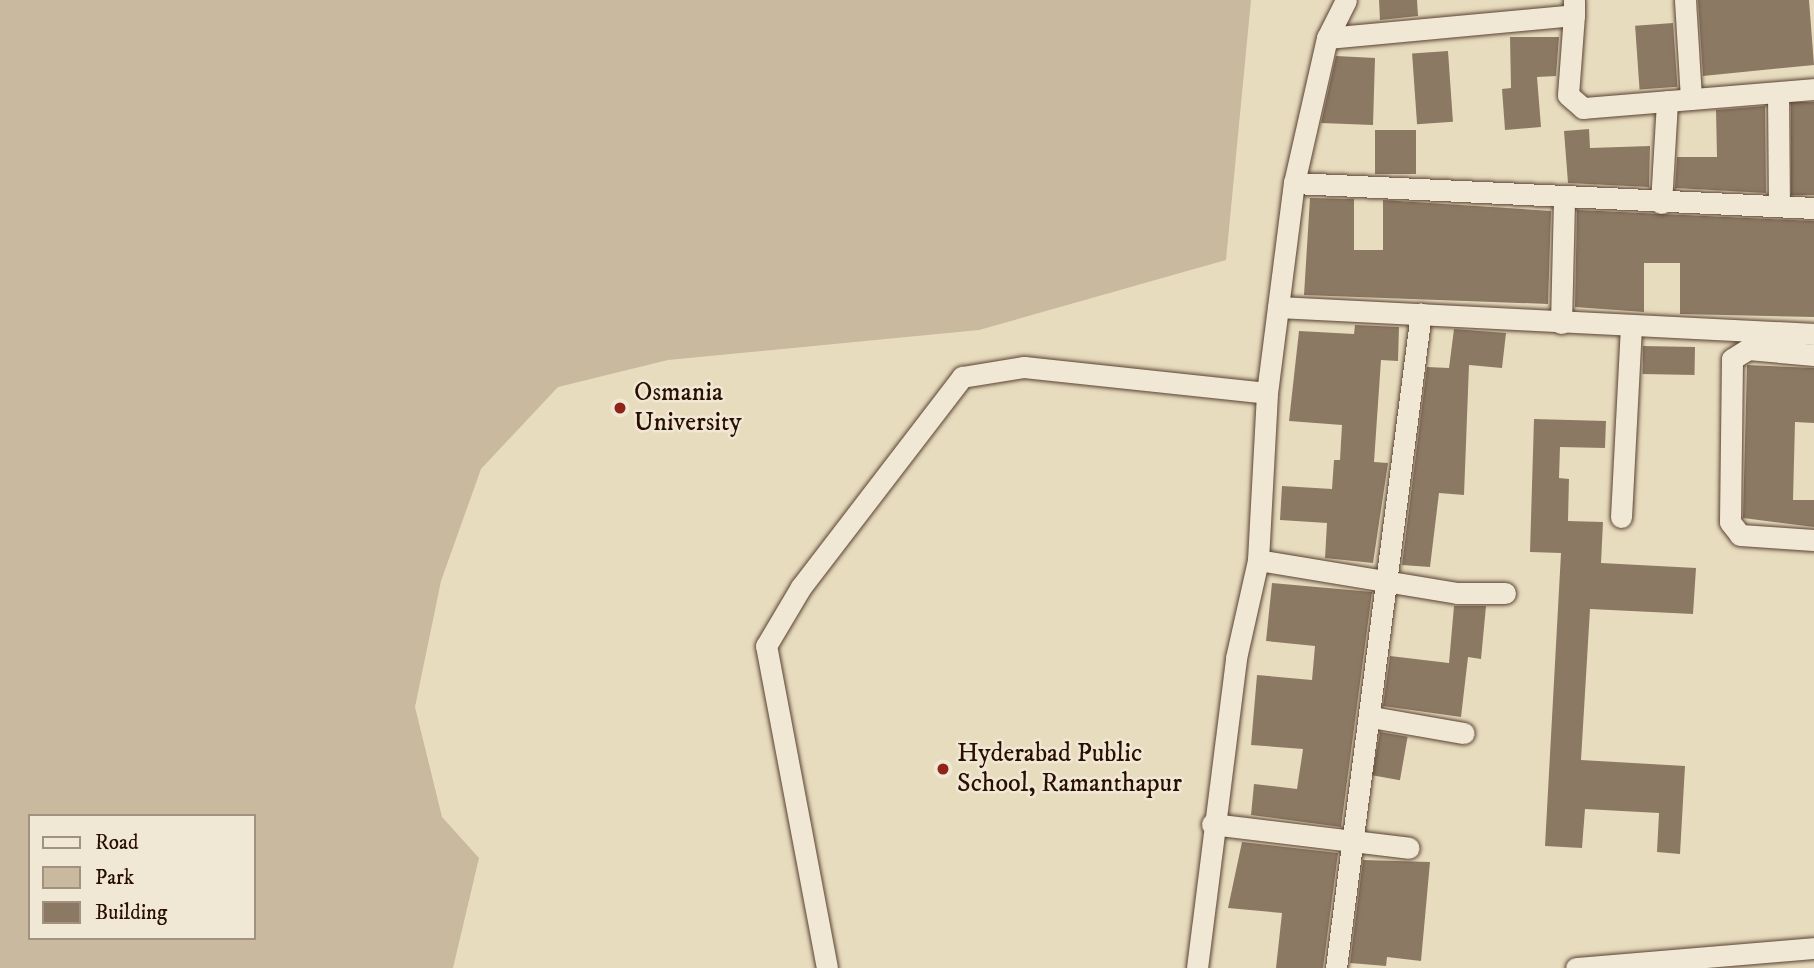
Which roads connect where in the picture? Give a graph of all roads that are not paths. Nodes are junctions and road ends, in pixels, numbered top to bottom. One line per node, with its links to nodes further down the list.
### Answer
1 (1346, 0): 4 (street)
2 (1685, 0): 7 (street)
3 (1574, 7): 4 (street); 8 (street)
4 (1326, 38): 9 (street)
5 (1814, 89): 6 (street)
6 (1778, 93): 7 (street); 12 (street)
7 (1691, 99): 8 (street)
8 (1667, 101): 11 (street)
9 (1294, 183): 10 (street); 14 (street)
10 (1564, 199): 11 (street); 16 (street)
11 (1661, 203): 12 (street)
12 (1779, 206): 13 (street)
13 (1814, 208)
14 (1278, 307): 15 (street); 20 (street)
15 (1421, 313): 16 (street); 24 (street)
16 (1561, 323): 17 (street)
17 (1631, 327): 18 (street); 21 (street)
18 (1814, 334)
19 (1814, 355): 22 (street)
20 (1268, 393): 23 (street); 33 (street)
21 (1621, 517)
22 (1814, 540)
23 (1258, 560): 24 (street); 28 (street)
24 (1388, 580): 25 (street); 26 (street)
25 (1505, 593)
26 (1371, 717): 27 (street); 29 (street)
27 (1464, 733)
28 (1212, 824): 29 (street); 34 (street)
29 (1353, 840): 30 (street); 35 (street)
30 (1409, 848)
31 (1814, 948): 32 (street)
32 (1644, 965): 36 (street)
33 (827, 968)
34 (1197, 968)
35 (1336, 968)
36 (1577, 968)

